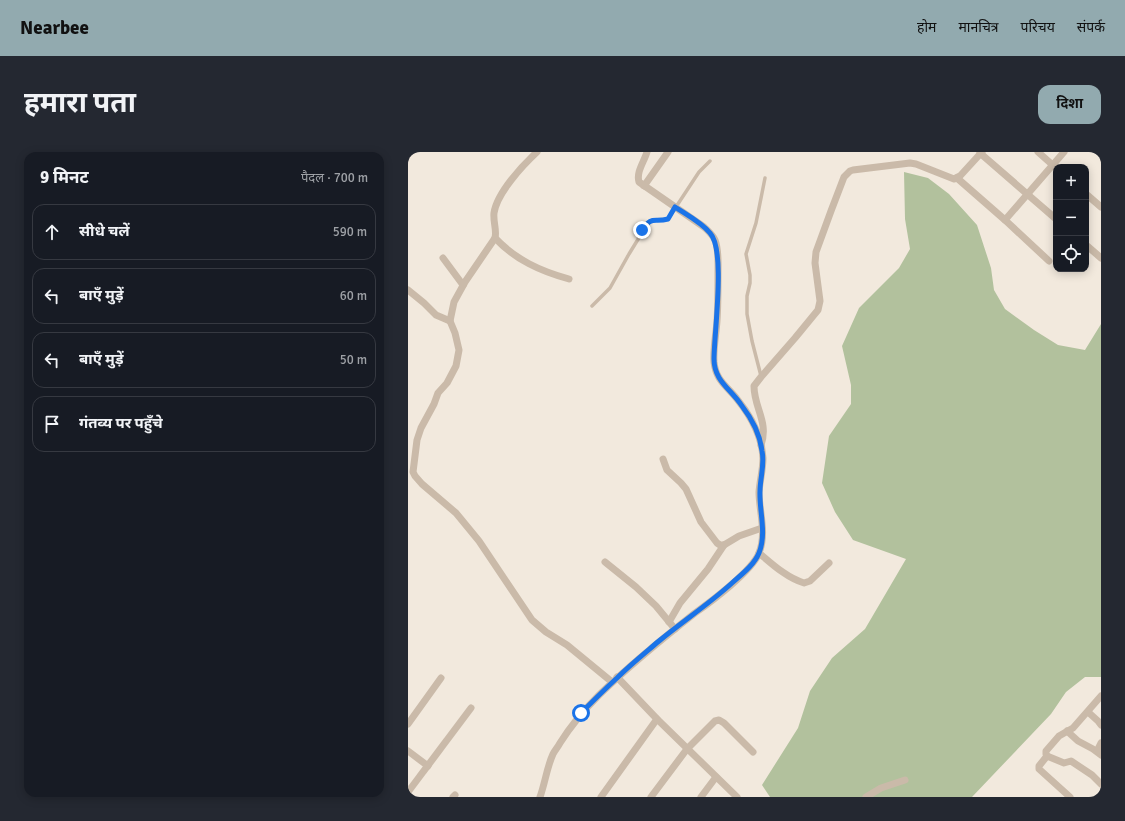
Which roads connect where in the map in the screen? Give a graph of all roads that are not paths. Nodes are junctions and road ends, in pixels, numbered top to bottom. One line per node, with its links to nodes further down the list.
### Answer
1 (537, 152): 20 (street)
2 (647, 152): 13 (street)
3 (668, 152): 13 (street)
4 (1038, 152): 9 (street)
5 (1064, 152): 8 (street)
6 (981, 153): 12 (street); 14 (street)
7 (710, 161): 16 (lane)
8 (1055, 164)
9 (1053, 165)
10 (1053, 167): 14 (street)
11 (765, 178): 30 (lane)
12 (957, 178): 19 (street); 30 (street)
13 (644, 186): 16 (street)
14 (1028, 194): 18 (street); 19 (street)
15 (1089, 197): 17 (street)
16 (675, 207): 28 (lane); 31 (street)
17 (1101, 207)
18 (1053, 215)
19 (1005, 220): 24 (street)
20 (495, 238): 25 (street); 26 (street)
21 (1089, 248): 23 (street)
22 (443, 258): 26 (street)
23 (1100, 258)
24 (1049, 262)
25 (569, 279)
26 (463, 285): 29 (street)
27 (408, 290): 29 (street)
28 (592, 306)
29 (450, 321): 41 (street)
30 (762, 377): 31 (street)
31 (761, 445): 33 (street)
32 (663, 459): 34 (street)
33 (762, 528): 34 (street); 35 (street)
34 (724, 545): 38 (street)
35 (759, 553): 37 (street); 39 (street)
36 (605, 562): 38 (street)
37 (829, 563)
38 (669, 622): 39 (street)
39 (675, 629): 41 (street)
40 (441, 678): 46 (street)
41 (615, 680): 45 (street); 60 (street)
42 (1101, 696): 44 (street)
43 (471, 708): 55 (street)
44 (1088, 712): 47 (street); 48 (street)
45 (657, 719): 50 (street); 62 (street)
46 (408, 724)
47 (1101, 725)
48 (1067, 731): 53 (street); 54 (street)
49 (1101, 743): 53 (street)
50 (687, 748): 52 (street); 56 (street); 63 (street)
51 (408, 751): 55 (street)
52 (753, 752)
53 (1099, 753)
54 (1047, 756): 58 (street); 66 (street)
55 (428, 766): 59 (street)
56 (716, 777): 61 (street); 64 (street)
57 (905, 780): 65 (street)
58 (1101, 783)
59 (408, 792)
60 (542, 796)
61 (733, 796)
62 (601, 797)
63 (651, 797)
64 (701, 797)
65 (866, 797)
66 (1070, 797)

